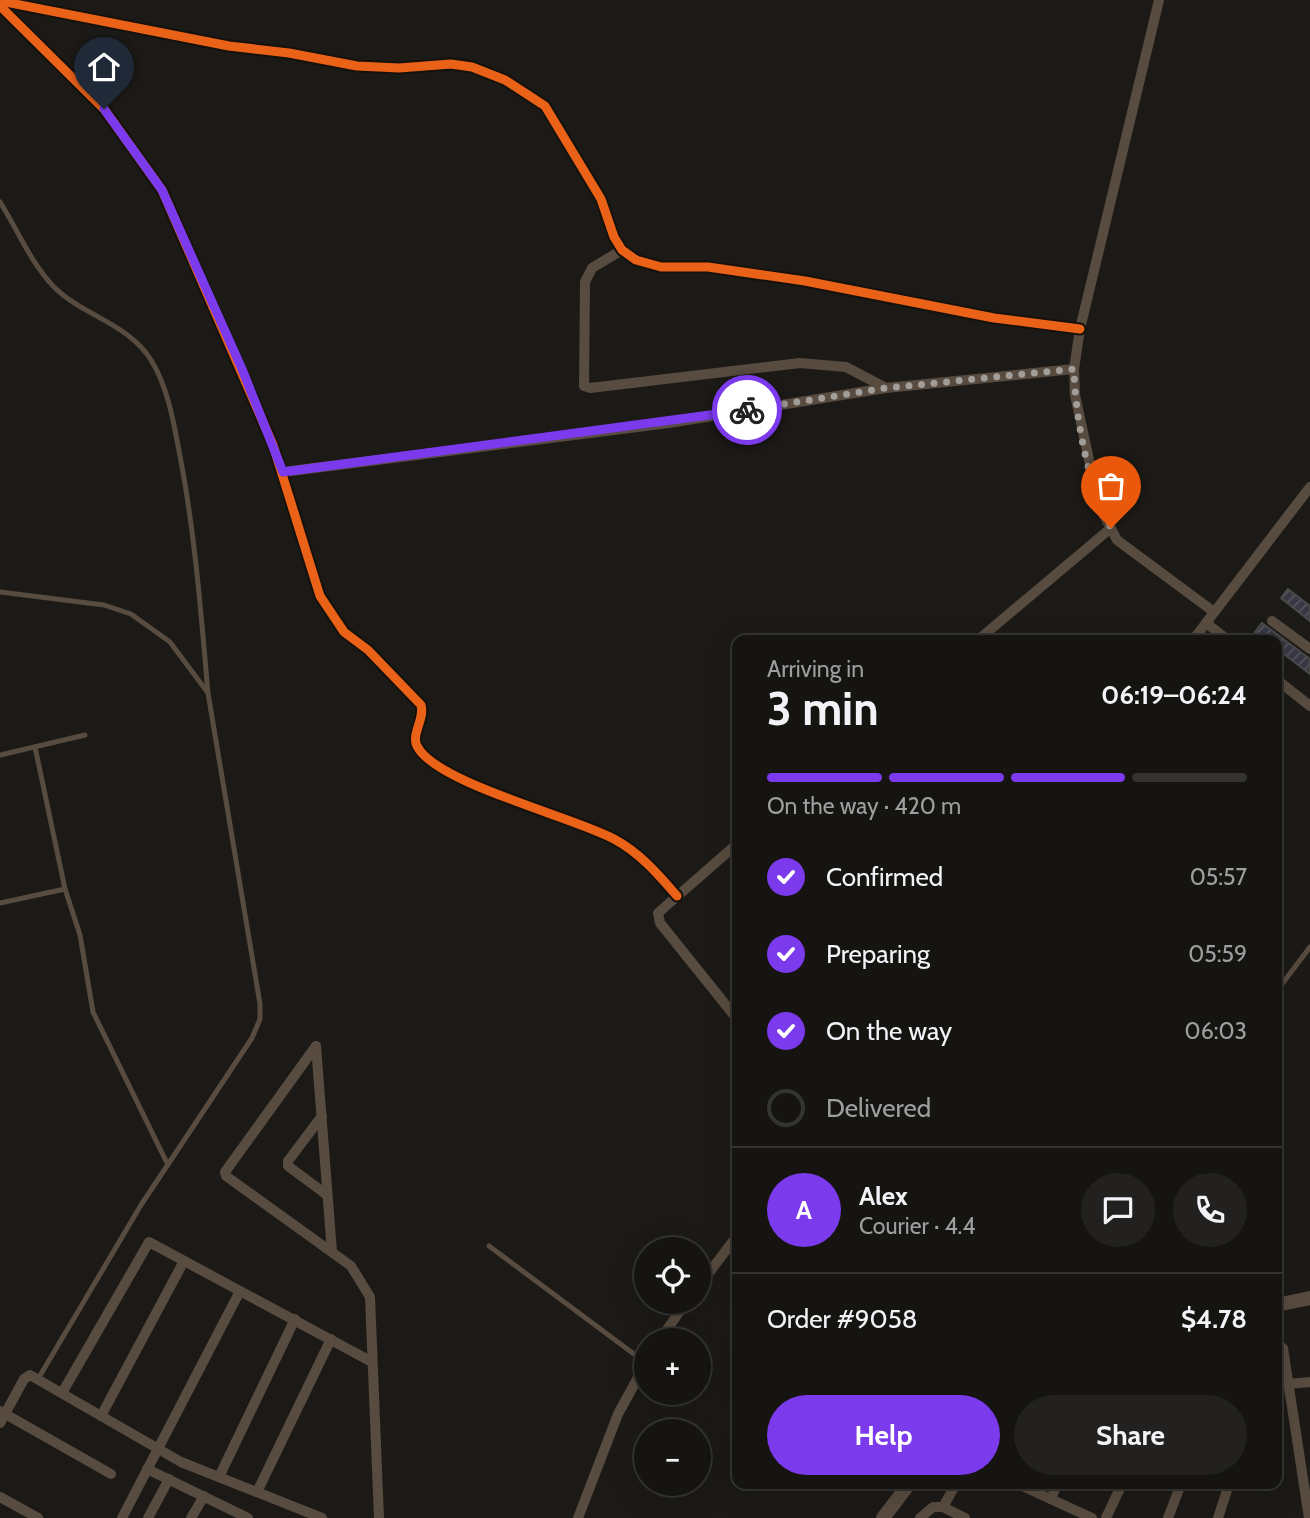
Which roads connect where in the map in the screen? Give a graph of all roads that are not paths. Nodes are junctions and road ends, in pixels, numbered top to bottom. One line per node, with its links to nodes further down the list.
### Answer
1 (1159, 0): 5 (street)
2 (0, 3): 4 (street); 8 (street)
3 (0, 202): 20 (lane)
4 (622, 250): 5 (street); 7 (street)
5 (1080, 329): 6 (street)
6 (1074, 369): 7 (street); 10 (street)
7 (886, 388): 8 (street)
8 (283, 472): 27 (street)
9 (1310, 487): 12 (street)
10 (1111, 528): 12 (street); 15 (street)
11 (0, 592): 20 (lane)
12 (1214, 612): 14 (street)
13 (1272, 621): 18 (street)
14 (1206, 623): 16 (street); 17 (street)
15 (984, 635)
16 (1197, 635)
17 (1222, 635)
18 (1310, 649)
19 (1282, 684): 21 (street)
20 (208, 693): 33 (lane)
21 (1310, 706)
22 (85, 735): 23 (lane)
23 (35, 747): 24 (lane); 26 (lane)
24 (0, 755)
25 (732, 848): 27 (street)
26 (65, 889): 28 (lane); 33 (lane)
27 (677, 896): 31 (street)
28 (0, 903)
29 (1310, 947): 30 (lane)
30 (1282, 984)
31 (732, 1013)
32 (321, 1116): 34 (street); 34 (street); 37 (street)
33 (167, 1163): 48 (lane)
34 (327, 1195): 37 (street)
35 (732, 1243): 39 (street)
36 (489, 1246): 46 (lane)
37 (332, 1252): 47 (street)
38 (184, 1261): 40 (street); 52 (street); 54 (street)
39 (711, 1270)
40 (240, 1291): 43 (street); 55 (street)
41 (1310, 1298): 42 (street)
42 (1282, 1304)
43 (295, 1319): 44 (street); 58 (street)
44 (331, 1339): 47 (street); 67 (street)
45 (1283, 1348): 50 (street)
46 (634, 1354)
47 (372, 1362): 79 (street)
48 (38, 1379): 52 (street); 53 (street)
49 (1310, 1382): 50 (street)
50 (1289, 1384): 88 (street)
51 (634, 1385): 80 (street)
52 (62, 1393): 54 (street)
53 (2, 1416): 57 (street)
54 (101, 1416): 55 (street)
55 (158, 1449): 56 (street); 58 (street)
56 (147, 1468): 59 (street); 74 (street)
57 (111, 1474)
58 (219, 1477): 67 (street)
59 (169, 1479): 68 (street); 75 (street)
60 (905, 1489): 81 (street)
61 (953, 1489): 71 (street)
62 (1029, 1489): 70 (street)
63 (1055, 1489): 70 (street)
64 (1120, 1489): 85 (street)
65 (1179, 1489): 86 (street)
66 (1227, 1489): 87 (street)
67 (257, 1492): 78 (street)
68 (204, 1496): 72 (street); 76 (street)
69 (0, 1497): 73 (street)
70 (1051, 1499): 84 (street)
71 (943, 1507): 82 (street); 83 (street)
72 (228, 1513): 77 (street)
73 (38, 1518)
74 (122, 1518)
75 (148, 1518)
76 (191, 1518)
77 (248, 1518)
78 (322, 1518)
79 (379, 1518)
80 (578, 1518)
81 (883, 1518)
82 (920, 1518)
83 (965, 1518)
84 (1092, 1518)
85 (1106, 1518)
86 (1168, 1518)
87 (1218, 1518)
88 (1309, 1518)

